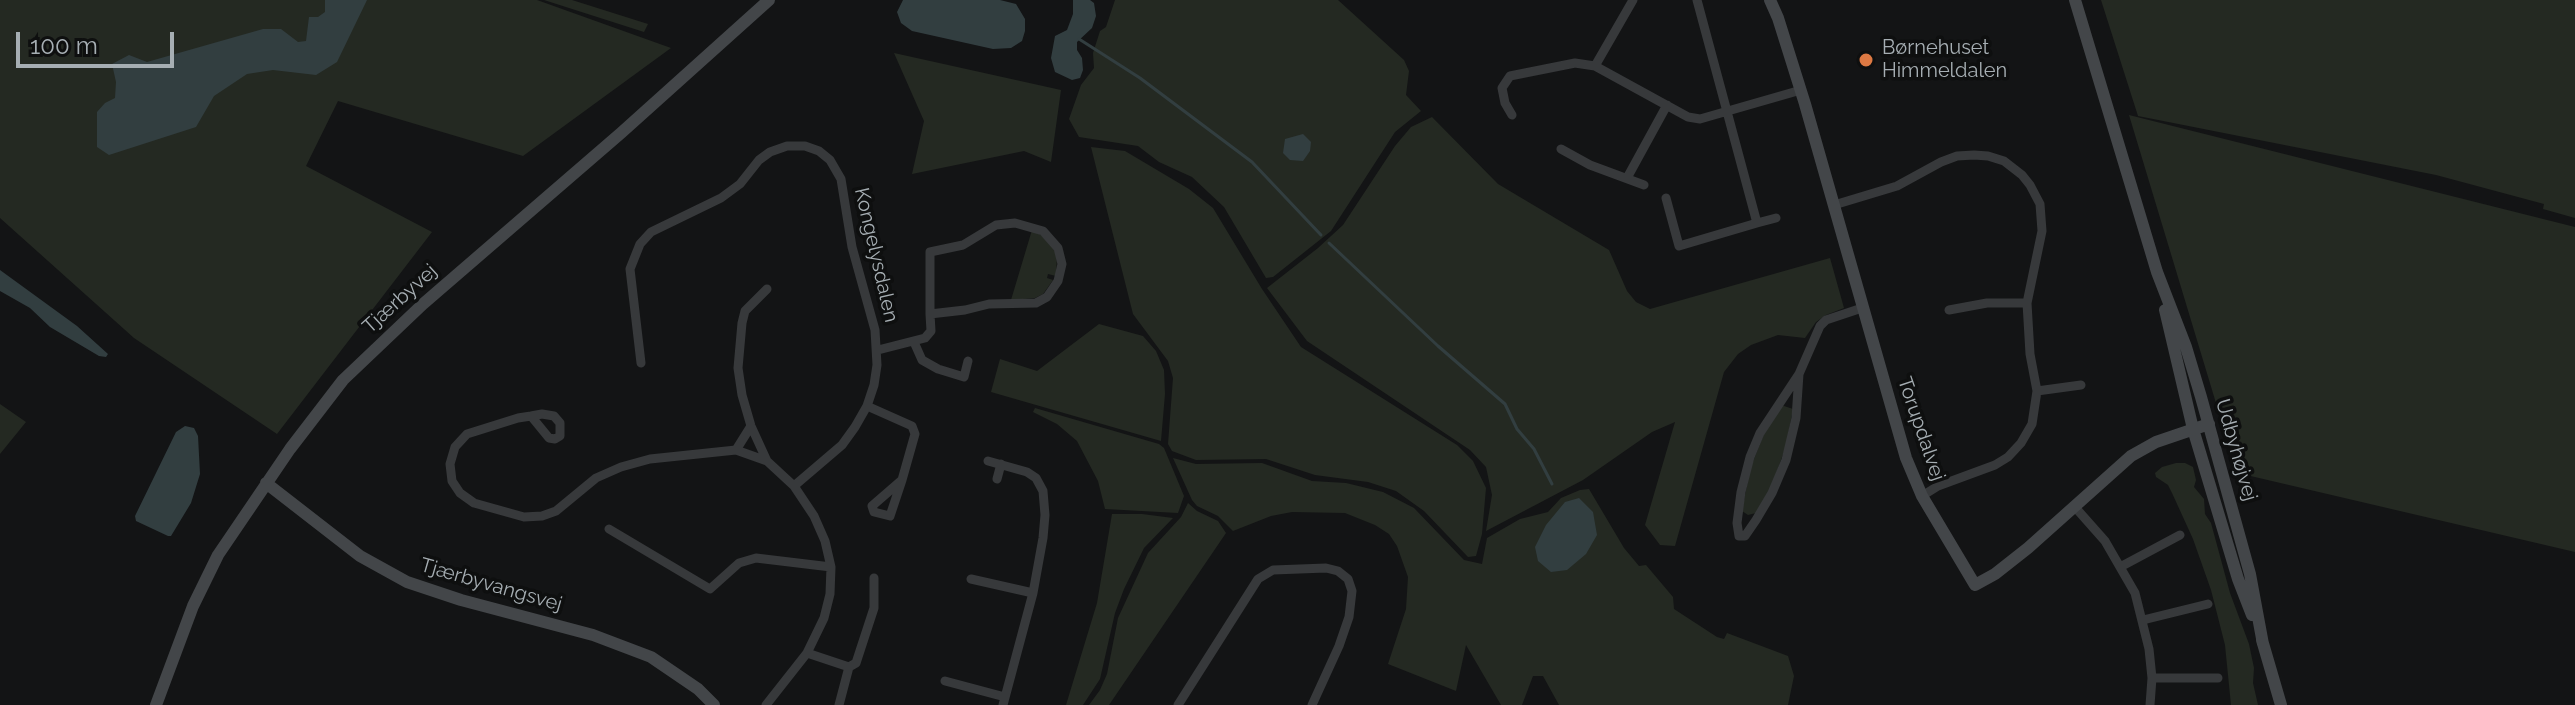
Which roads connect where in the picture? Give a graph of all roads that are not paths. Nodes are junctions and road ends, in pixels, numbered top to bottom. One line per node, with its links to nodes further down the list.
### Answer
1 (769, 0): 42 (street, Tjærbyvej)
2 (1633, 0): 6 (street)
3 (1697, 0): 9 (street)
4 (1770, 0): 7 (street, Torupdalvej)
5 (2075, 0): 18 (street, Udbyhøjvej)
6 (1595, 66): 8 (street); 10 (street)
7 (1801, 90): 9 (street); 15 (street, Torupdalvej)
8 (1667, 105): 9 (street); 12 (street)
9 (1727, 113): 17 (street)
10 (1512, 115)
11 (1561, 149): 12 (street)
12 (1627, 178): 13 (street)
13 (1644, 185)
14 (1666, 198): 17 (street)
15 (1834, 205): 20 (street); 21 (street, Torupdalvej)
16 (1776, 218): 17 (street)
17 (1757, 223)
18 (2157, 272): 33 (street, Udbyhøjvej); 35 (street, Udbyhøjvej)
19 (767, 289): 34 (street)
20 (2027, 303): 22 (street); 30 (street)
21 (1862, 308): 28 (street); 44 (street, Torupdalvej)
22 (1949, 310)
23 (930, 314): 23 (street); 24 (street)
24 (914, 342): 25 (street); 26 (street)
25 (878, 350): 27 (street, Kongelysdalen); 31 (street, Kongelysdalen)
26 (968, 361)
27 (641, 363)
28 (1799, 374): 28 (street)
29 (2081, 385): 30 (street)
30 (2037, 391): 44 (street)
31 (867, 406): 41 (street); 43 (street, Kongelysdalen)
32 (531, 416): 36 (street)
33 (2209, 424): 35 (street, Torupdalvej); 55 (street, Udbyhøjvej)
34 (751, 426): 36 (street); 37 (street)
35 (2193, 429): 45 (street, Torupdalvej); 55 (street, Udbyhøjvej)
36 (736, 450): 37 (street)
37 (767, 461): 43 (street)
38 (988, 461): 39 (street)
39 (1001, 464): 40 (street); 52 (street)
40 (997, 479)
41 (902, 480)
42 (266, 483): 62 (street, Tjærbyvej); 63 (street, Tjærbyvangsvej)
43 (794, 486): 49 (street)
44 (1922, 496): 45 (street, Torupdalvej)
45 (2074, 506): 48 (street)
46 (609, 529): 49 (street)
47 (2180, 535): 48 (street)
48 (2122, 566): 54 (street)
49 (831, 567): 56 (street)
50 (874, 578): 57 (street)
51 (971, 579): 52 (street)
52 (1033, 593): 61 (street)
53 (2208, 604): 54 (street)
54 (2143, 620): 58 (street)
55 (2263, 644): 69 (street, Udbyhøjvej)
56 (807, 653): 57 (street); 64 (street)
57 (849, 667): 65 (street)
58 (2152, 678): 59 (street); 68 (street)
59 (2218, 678)
60 (945, 681): 61 (street)
61 (1004, 701)
62 (156, 705)
63 (714, 705)
64 (766, 705)
65 (839, 705)
66 (1178, 705): 67 (street)
67 (1312, 705)
68 (2150, 705)
69 (2281, 705)

